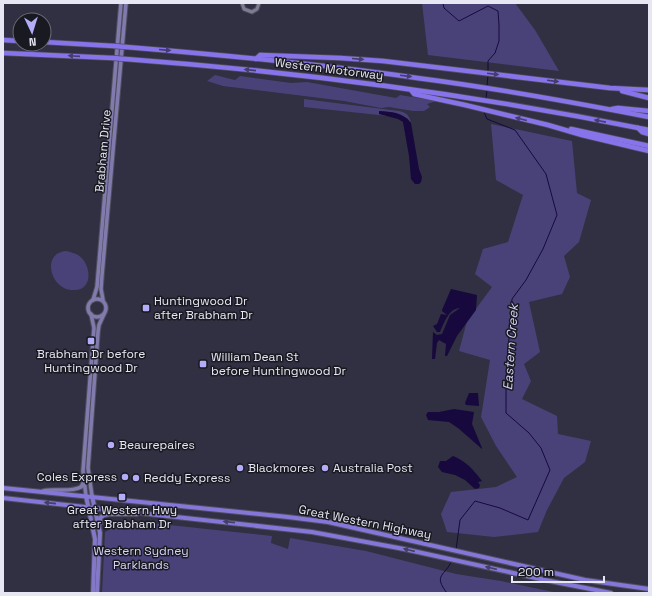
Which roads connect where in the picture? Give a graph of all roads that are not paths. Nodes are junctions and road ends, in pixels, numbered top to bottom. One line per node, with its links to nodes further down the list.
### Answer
1 (121, 3): 21 (main road, Brabham Drive)
2 (126, 3): 22 (main road, Brabham Drive)
3 (260, 3): 4 (street)
4 (241, 4)
5 (52, 42): 7 (highway, Western Motorway, one-way to 7, bridge)
6 (3, 52): 9 (highway, Western Motorway, one-way to 6, bridge)
7 (256, 58): 8 (highway, one-way to 8); 12 (highway, Western Motorway, one-way to 12)
8 (610, 88): 10 (highway); 11 (highway)
9 (411, 90): 15 (highway, one-way to 9); 16 (highway, Western Motorway, one-way to 9)
10 (649, 90)
11 (649, 98)
12 (610, 110): 13 (highway); 14 (highway, Western Motorway)
13 (649, 111)
14 (649, 117)
15 (548, 125): 19 (highway); 20 (highway)
16 (638, 128): 17 (highway, Western Motorway); 18 (highway)
17 (649, 130)
18 (649, 134)
19 (649, 146)
20 (649, 151)
21 (93, 300): 22 (main road); 23 (main road)
22 (103, 300): 24 (main road)
23 (91, 314): 24 (main road); 25 (main road)
24 (104, 314): 29 (main road)
25 (84, 481): 27 (main road); 28 (main road)
26 (3, 488): 27 (highway, Great Western Highway)
27 (43, 491): 28 (highway, Great Western Highway)
28 (86, 496): 29 (highway, Great Western Highway); 31 (main road)
29 (92, 496): 32 (main road); 35 (highway, Great Western Highway)
30 (3, 498): 31 (highway, Great Western Highway, one-way to 30)
31 (89, 508): 32 (highway, Great Western Highway); 36 (main road)
32 (95, 508): 33 (highway, Great Western Highway); 34 (main road)
33 (150, 514): 34 (main road); 38 (highway, Great Western Highway, one-way to 33)
34 (99, 525): 37 (main road)
35 (649, 589)
36 (93, 593)
37 (98, 593)
38 (611, 593)

